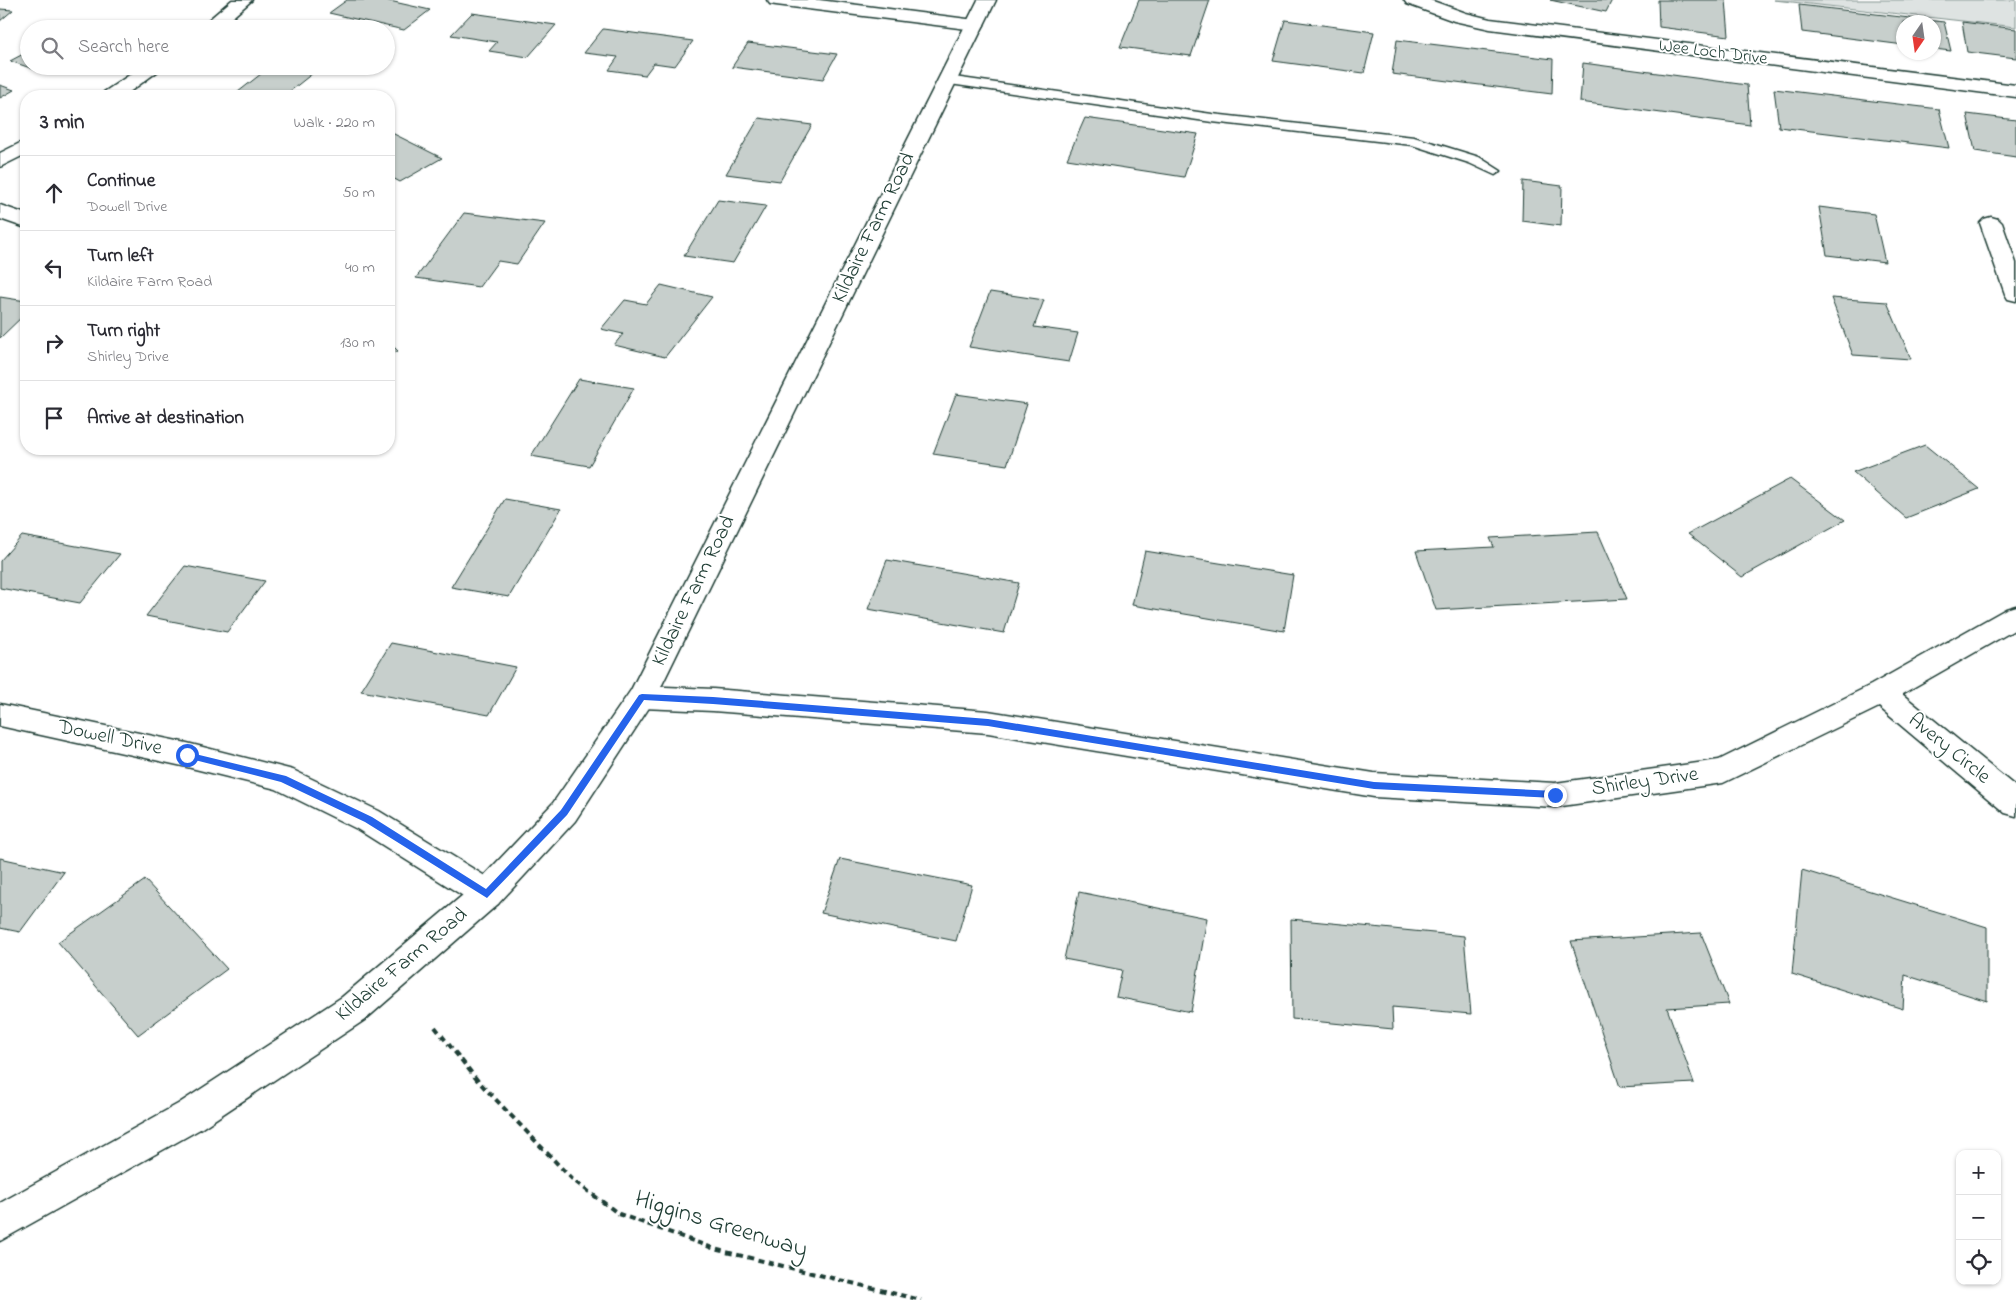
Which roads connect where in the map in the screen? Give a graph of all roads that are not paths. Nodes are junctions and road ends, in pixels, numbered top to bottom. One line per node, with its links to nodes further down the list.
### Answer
1 (242, 0): 5 (street)
2 (776, 0): 6 (street)
3 (987, 0): 6 (street, Kildaire Farm Road)
4 (1413, 0): 10 (street, Wee Loch Drive)
5 (219, 20)
6 (975, 25): 8 (street, Kildaire Farm Road)
7 (142, 75): 9 (street)
8 (947, 80): 13 (lane); 20 (street, Kildaire Farm Road)
9 (120, 90)
10 (2016, 91)
11 (20, 149): 12 (street)
12 (0, 161)
13 (1495, 171)
14 (0, 211): 15 (street)
15 (20, 219)
16 (1991, 223): 17 (street)
17 (2016, 294)
18 (2016, 616): 19 (street, Shirley Drive)
19 (1881, 694): 20 (street, Shirley Drive); 22 (street, Avery Circle)
20 (642, 697): 23 (street, Kildaire Farm Road)
21 (0, 715): 23 (street, Dowell Drive)
22 (2016, 804)
23 (487, 894): 24 (street, Kildaire Farm Road)
24 (0, 1223)

